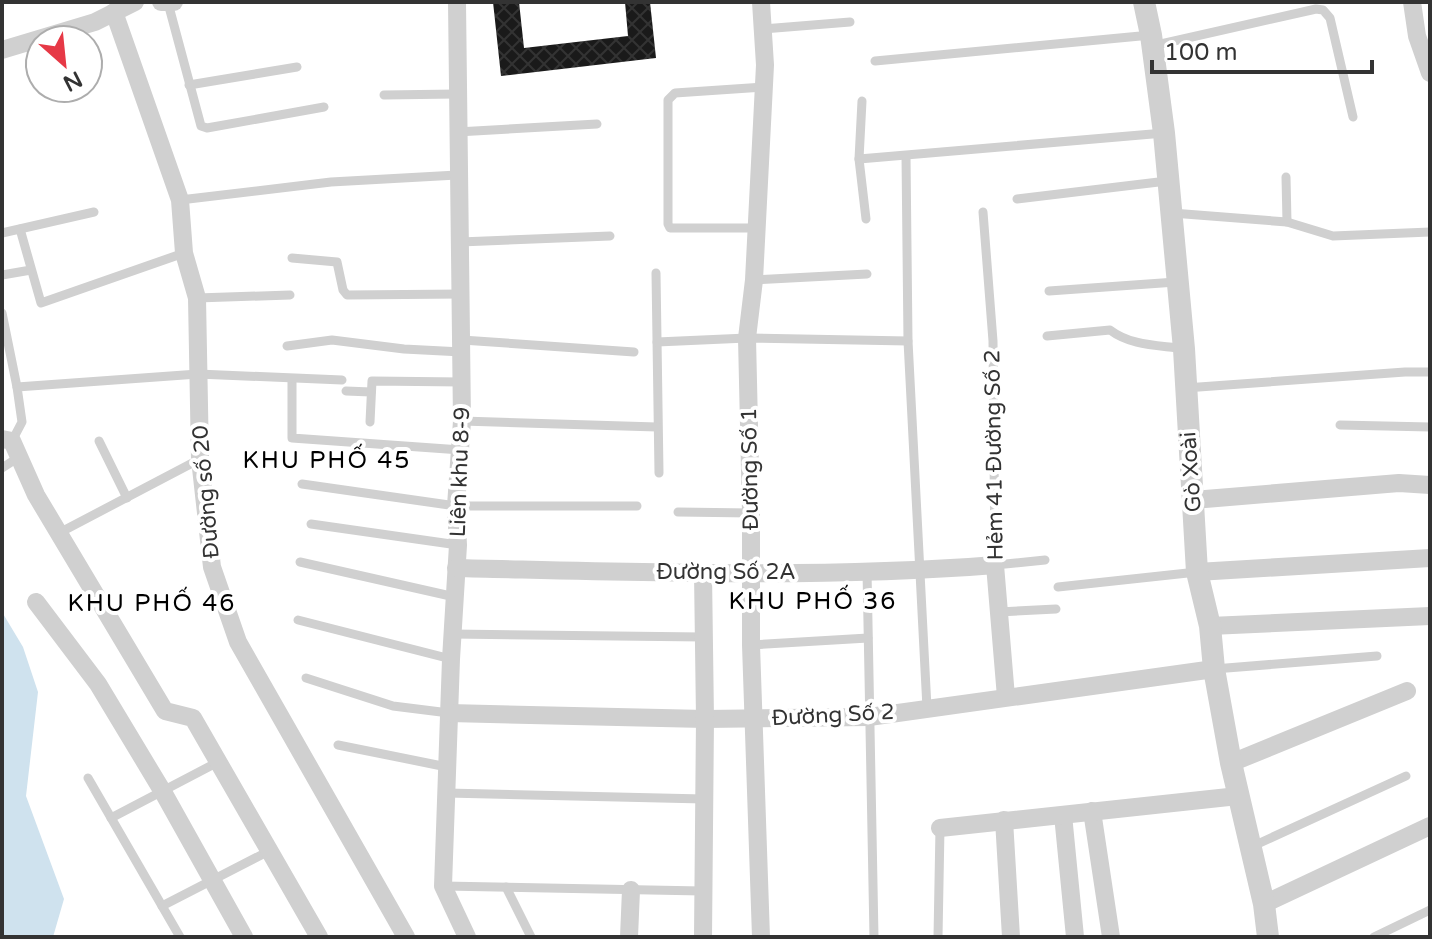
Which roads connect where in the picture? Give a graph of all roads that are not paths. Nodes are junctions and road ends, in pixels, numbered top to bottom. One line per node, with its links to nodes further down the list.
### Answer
1 (135, 2): 9 (street)
2 (161, 2): 8 (street)
3 (174, 2): 8 (street)
4 (457, 2): 19 (street, Liên khu 8-9)
5 (761, 2): 11 (street, Đường Số 1)
6 (1144, 2): 12 (street, Gò Xoài)
7 (1412, 2): 16 (street)
8 (168, 3): 17 (lane)
9 (114, 12): 13 (street); 33 (street, Đường số 20)
10 (850, 22): 11 (lane)
11 (763, 29): 18 (street, Đường Số 1)
12 (1152, 41): 14 (lane); 23 (lane); 26 (street, Gò Xoài)
13 (2, 50)
14 (875, 61)
15 (297, 67): 17 (lane)
16 (1430, 73)
17 (189, 85): 22 (lane)
18 (764, 87): 39 (street, Đường Số 1); 39 (lane)
19 (456, 94): 20 (lane); 25 (street, Liên khu 8-9)
20 (384, 95)
21 (862, 101): 28 (lane)
22 (324, 107)
23 (1353, 117)
24 (597, 124): 25 (lane)
25 (457, 132): 29 (street, Liên khu 8-9)
26 (1164, 133): 27 (lane); 31 (street, Gò Xoài)
27 (906, 156): 28 (lane); 60 (lane)
28 (859, 159): 37 (lane)
29 (457, 175): 33 (lane); 44 (street, Liên khu 8-9)
30 (1286, 177): 38 (lane)
31 (1167, 181): 32 (lane); 36 (street, Gò Xoài)
32 (1017, 199)
33 (180, 200): 45 (street, Đường số 20)
34 (94, 212): 40 (lane)
35 (983, 212): 98 (lane, Hẻm 41 Đường Số 2)
36 (1171, 213): 38 (lane); 52 (street, Gò Xoài)
37 (866, 219)
38 (1287, 222): 41 (lane)
39 (756, 228): 51 (street, Đường Số 1)
40 (20, 229): 42 (lane); 47 (lane)
41 (1430, 232)
42 (2, 233)
43 (610, 236): 44 (lane)
44 (460, 242): 54 (street, Liên khu 8-9)
45 (184, 253): 47 (lane); 56 (street, Đường số 20)
46 (292, 258): 54 (lane)
47 (31, 270): 50 (lane)
48 (656, 273): 61 (lane)
49 (867, 274): 51 (lane)
50 (2, 275)
51 (754, 280): 59 (street, Đường Số 1)
52 (1176, 282): 53 (lane); 64 (street, Gò Xoài)
53 (1049, 291)
54 (462, 294): 63 (street, Liên khu 8-9)
55 (290, 295): 56 (lane)
56 (197, 298): 67 (street, Đường số 20)
57 (2, 313): 70 (lane)
58 (1047, 336): 64 (lane)
59 (747, 338): 60 (lane); 61 (lane); 91 (street, Đường Số 1)
60 (908, 341): 101 (lane)
61 (657, 342): 76 (lane)
62 (287, 346): 63 (lane)
63 (462, 346): 65 (lane); 69 (street, Liên khu 8-9)
64 (1184, 349): 71 (street, Gò Xoài)
65 (634, 352)
66 (1430, 372): 71 (lane)
67 (198, 374): 68 (lane); 70 (lane); 81 (street, Đường số 20)
68 (292, 379): 72 (lane); 80 (lane)
69 (462, 382): 72 (lane); 73 (street, Liên khu 8-9)
70 (17, 387): 79 (lane)
71 (1185, 388): 87 (street, Gò Xoài)
72 (371, 392): 74 (lane)
73 (462, 421): 76 (lane); 80 (street, Liên khu 8-9)
74 (370, 422)
75 (1340, 425): 77 (lane)
76 (657, 427): 83 (lane)
77 (1430, 427)
78 (99, 441): 86 (lane)
79 (11, 446): 82 (lane); 93 (street)
80 (461, 450): 88 (street, Liên khu 8-9)
81 (200, 459): 86 (lane); 157 (street, Đường số 20)
82 (2, 468)
83 (659, 473)
84 (302, 484): 88 (lane)
85 (1430, 485): 87 (street)
86 (127, 498): 93 (lane)
87 (1193, 500): 102 (street, Gò Xoài)
88 (456, 506): 89 (lane); 94 (street, Liên khu 8-9)
89 (637, 506)
90 (678, 512): 91 (lane)
91 (751, 513): 104 (street, Đường Số 1)
92 (311, 524): 94 (lane)
93 (59, 533): 129 (street)
94 (458, 545): 99 (street, Liên khu 8-9)
95 (1430, 558): 102 (street)
96 (1045, 560): 98 (lane)
97 (300, 562): 106 (lane)
98 (995, 565): 101 (street, Đường Số 2A); 109 (street, Hẻm 41 Đường Số 2)
99 (456, 568): 103 (street, Đường Số 2A); 106 (street, Liên khu 8-9)
100 (867, 571): 101 (street, Đường Số 2A); 104 (street, Đường Số 2A); 115 (lane)
101 (921, 571): 123 (lane)
102 (1197, 572): 105 (lane); 112 (street, Gò Xoài)
103 (703, 573): 104 (street, Đường Số 2A); 114 (street)
104 (752, 573): 116 (street, Đường Số 1)
105 (1058, 587)
106 (455, 597): 113 (street, Liên khu 8-9)
107 (36, 602): 134 (street)
108 (1056, 609): 109 (lane)
109 (999, 612): 122 (street, Hẻm 41 Đường Số 2)
110 (1430, 616): 112 (street)
111 (298, 620): 118 (lane)
112 (1210, 626): 119 (street, Gò Xoài)
113 (452, 634): 114 (lane); 118 (street, Liên khu 8-9)
114 (703, 637): 126 (street)
115 (868, 638): 116 (lane); 125 (lane)
116 (751, 645): 127 (street, Đường Số 1)
117 (1377, 656): 119 (lane)
118 (451, 659): 124 (street, Liên khu 8-9)
119 (1214, 669): 122 (street, Đường Số 2); 130 (street, Gò Xoài)
120 (306, 678): 124 (lane)
121 (1407, 691): 130 (street)
122 (1006, 697): 123 (street, Đường Số 2)
123 (927, 708): 125 (street, Đường Số 2)
124 (449, 713): 126 (street, Đường Số 2); 131 (street, Liên khu 8-9)
125 (869, 717): 127 (street, Đường Số 2); 163 (lane)
126 (705, 719): 127 (street, Đường Số 2); 137 (street)
127 (753, 719): 162 (street, Đường Số 1)
128 (338, 745): 131 (lane)
129 (218, 762): 134 (lane); 145 (street)
130 (1231, 763): 136 (street, Gò Xoài)
131 (447, 767): 135 (street, Liên khu 8-9)
132 (1406, 776): 144 (lane)
133 (88, 778): 140 (lane)
134 (163, 792): 140 (lane); 146 (street)
135 (447, 793): 137 (lane); 147 (street, Liên khu 8-9)
136 (1238, 796): 138 (street); 144 (street, Gò Xoài)
137 (704, 799): 150 (street)
138 (1092, 811): 139 (street); 167 (street)
139 (1063, 815): 141 (street); 166 (street)
140 (111, 818): 152 (lane)
141 (1004, 820): 143 (street); 165 (street)
142 (1430, 826): 151 (street)
143 (940, 828): 164 (lane)
144 (1251, 847): 151 (street, Gò Xoài)
145 (269, 851): 146 (lane); 156 (street)
146 (212, 880): 152 (lane); 155 (street)
147 (443, 886): 148 (lane); 158 (street, Liên khu 8-9)
148 (506, 887): 149 (lane); 159 (lane)
149 (631, 890): 150 (lane); 160 (street)
150 (702, 891): 161 (street)
151 (1264, 904): 168 (street, Gò Xoài)
152 (162, 906): 154 (lane)
153 (1430, 910): 169 (lane)
154 (180, 937)
155 (244, 937)
156 (319, 937)
157 (406, 937)
158 (467, 937)
159 (531, 937)
160 (629, 937)
161 (703, 937)
162 (761, 937)
163 (874, 937)
164 (938, 937)
165 (1011, 937)
166 (1075, 937)
167 (1111, 937)
168 (1268, 937)
169 (1374, 937)

